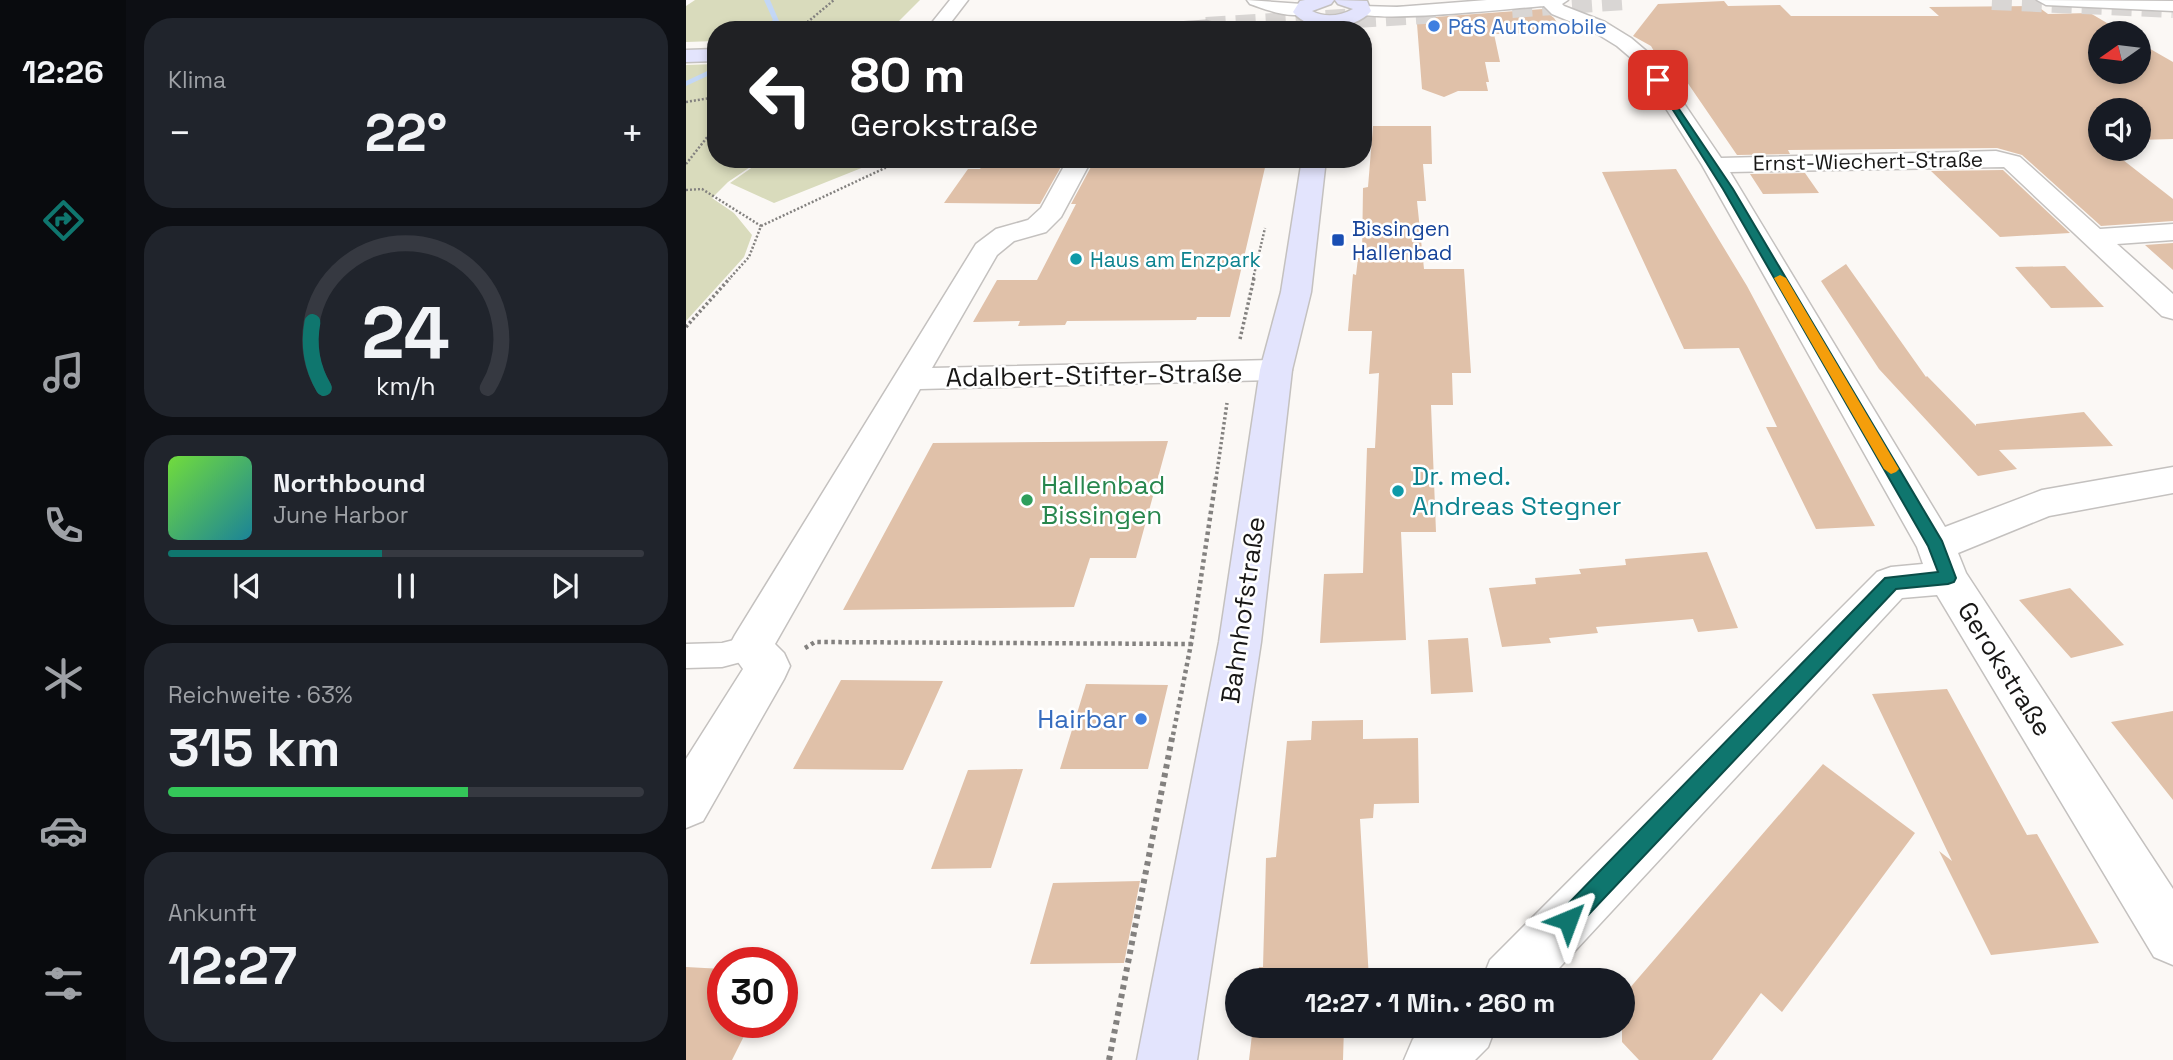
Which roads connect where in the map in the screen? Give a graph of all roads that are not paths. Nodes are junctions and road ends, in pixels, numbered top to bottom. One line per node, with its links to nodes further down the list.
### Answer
1 (959, 0): 11 (street)
2 (1256, 0): 9 (street)
3 (1325, 0): 9 (street)
4 (1344, 0): 10 (street)
5 (1559, 0): 7 (street)
6 (2046, 0): 8 (street)
7 (1549, 1): 10 (street); 16 (street, Gerokstraße)
8 (2173, 6)
9 (1302, 9): 12 (street)
10 (1362, 11): 13 (street)
11 (942, 21)
12 (1322, 21)
13 (1344, 21)
14 (707, 55): 15 (street)
15 (686, 56)
16 (1714, 165): 20 (street, Ernst-Wiechert-Straße); 25 (street, Gerokstraße)
17 (1075, 168): 23 (street, Adalbert-Stifter-Straße)
18 (1313, 168): 22 (street, Bahnhofstraße)
19 (2173, 232): 20 (street)
20 (2094, 237): 21 (street, Ernst-Wiechert-Straße)
21 (2173, 310)
22 (1276, 370): 23 (street, Adalbert-Stifter-Straße); 32 (street, Bahnhofstraße)
23 (912, 379): 27 (street, Adalbert-Stifter-Straße)
24 (2173, 480): 25 (street)
25 (1942, 562): 29 (street, Gerokstraße); 30 (street)
26 (686, 656): 27 (lane)
27 (759, 657): 28 (street, Adalbert-Stifter-Straße)
28 (686, 804)
29 (2173, 939)
30 (1522, 968)
31 (1455, 1038): 33 (street)
32 (1167, 1060)
33 (1434, 1060)

